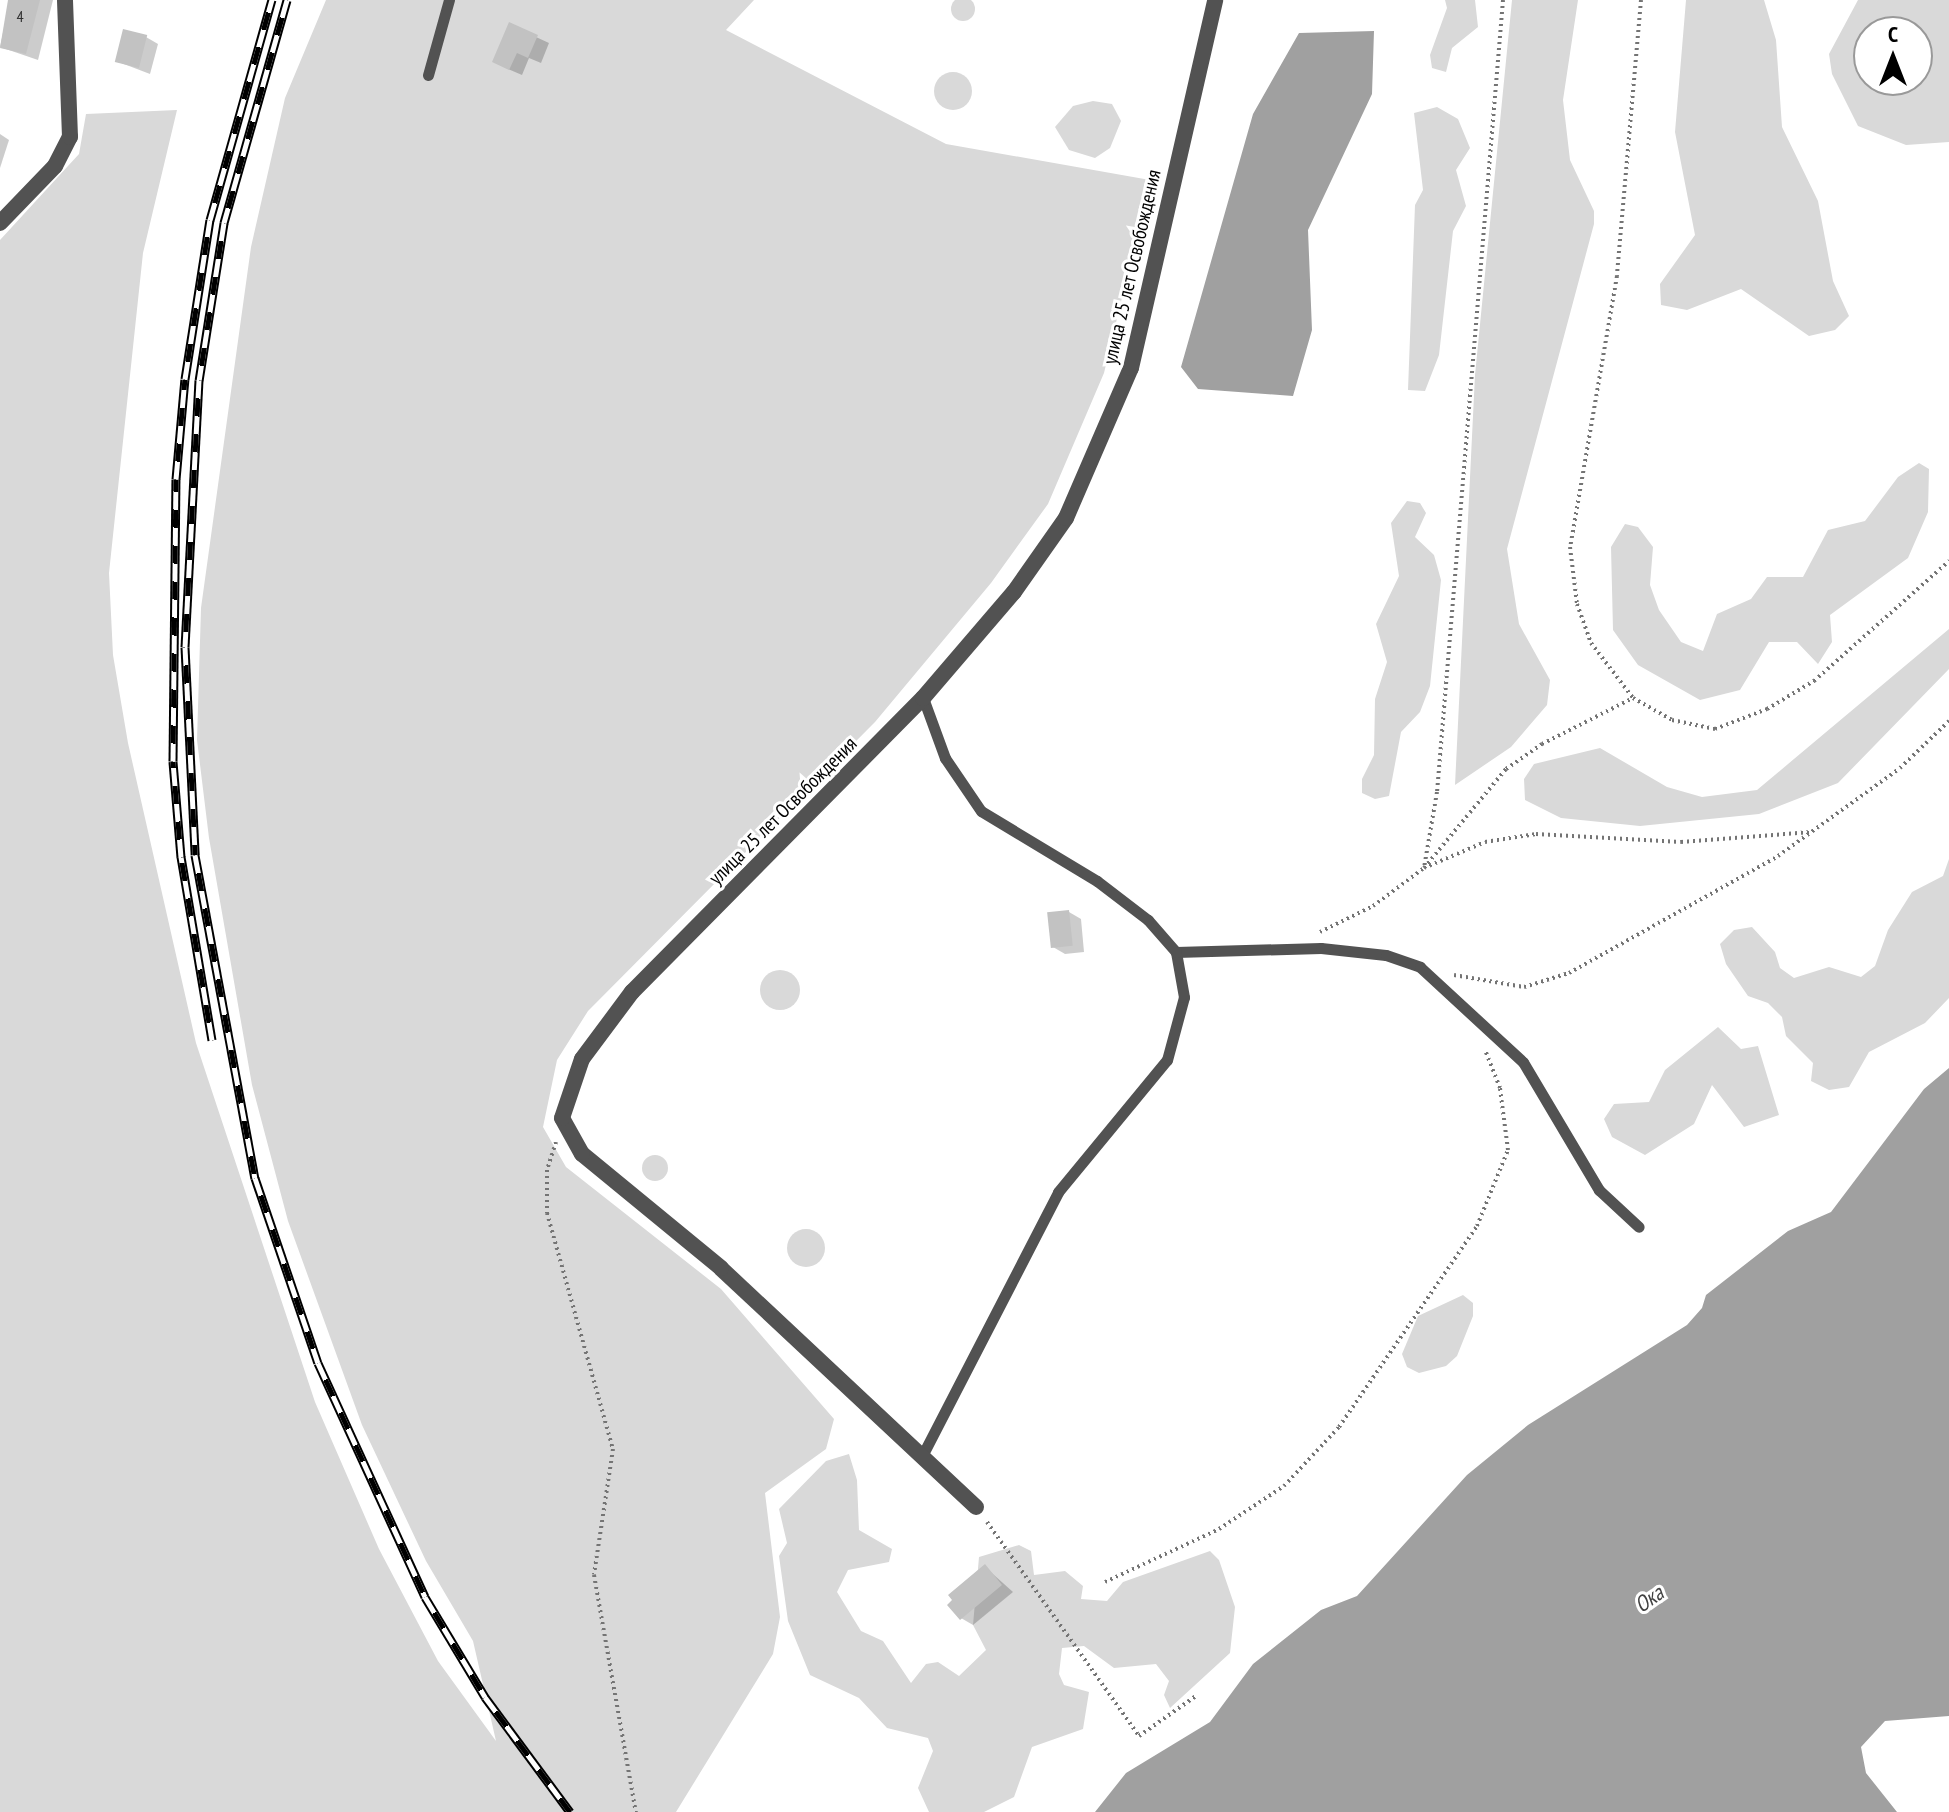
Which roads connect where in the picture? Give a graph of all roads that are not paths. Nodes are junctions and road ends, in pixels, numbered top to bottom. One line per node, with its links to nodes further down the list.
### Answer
1 (65, 0): 5 (street)
2 (449, 0): 4 (lane)
3 (1215, 0): 6 (street, улица 25 лет Освобождения)
4 (428, 75)
5 (0, 223)
6 (923, 698): 7 (lane); 9 (street, улица 25 лет Освобождения)
7 (1176, 952): 8 (lane); 9 (lane)
8 (1639, 1227)
9 (922, 1456): 10 (street)
10 (976, 1507)

